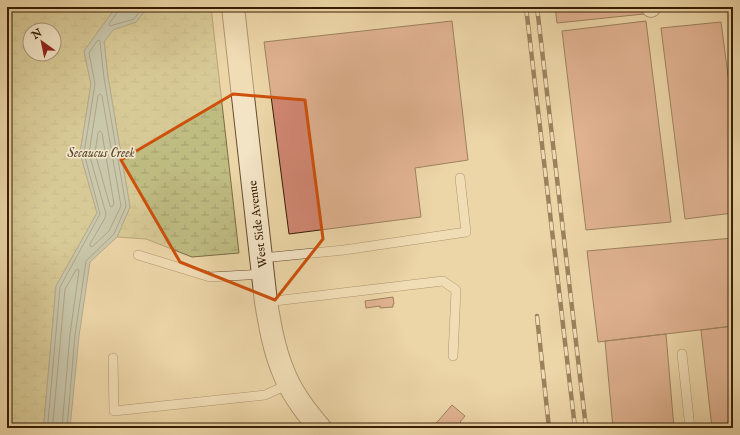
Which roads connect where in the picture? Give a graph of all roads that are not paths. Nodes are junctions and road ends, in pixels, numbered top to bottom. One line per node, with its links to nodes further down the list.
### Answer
1 (233, 7): 4 (street, West Side Avenue)
2 (460, 178): 4 (lane)
3 (138, 255): 4 (lane)
4 (262, 266): 5 (street, West Side Avenue)
5 (266, 302): 7 (lane); 9 (street, West Side Avenue)
6 (682, 354): 11 (lane)
7 (453, 356)
8 (113, 358): 9 (lane)
9 (289, 384): 10 (street, West Side Avenue)
10 (320, 428)
11 (690, 428)

